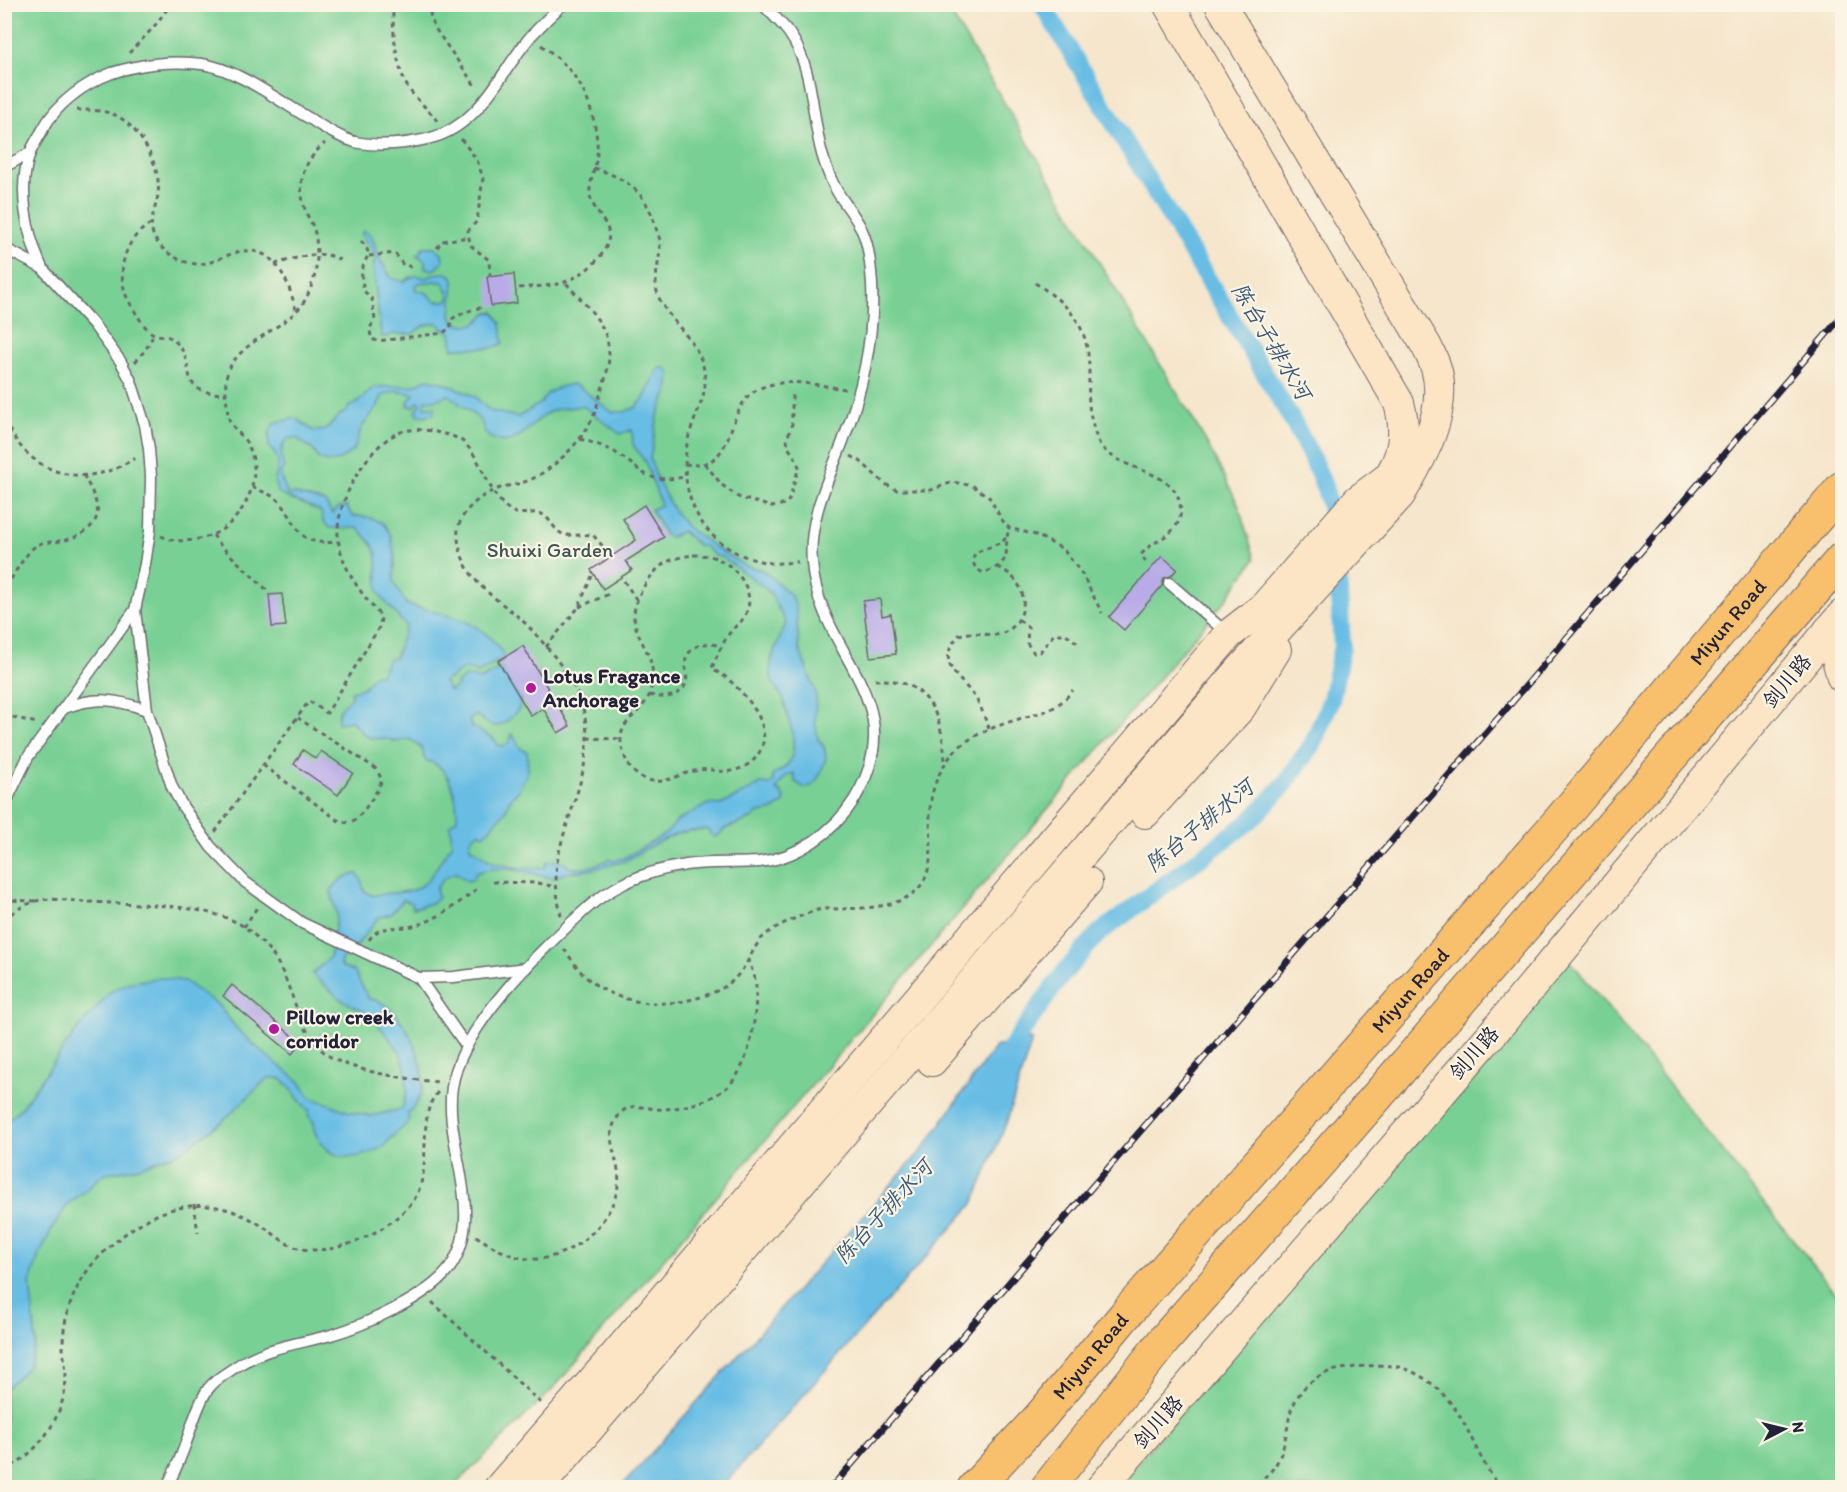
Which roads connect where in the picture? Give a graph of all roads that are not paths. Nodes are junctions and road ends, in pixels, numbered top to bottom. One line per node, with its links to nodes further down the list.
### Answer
1 (563, 4): 5 (lane)
2 (762, 4): 21 (lane)
3 (1168, 4): 9 (street)
4 (1220, 4): 9 (street)
5 (30, 153): 6 (lane); 8 (lane)
6 (4, 167)
7 (4, 248): 8 (lane)
8 (42, 268): 14 (lane)
9 (1395, 486): 13 (street)
10 (1842, 489): 29 (highway, Miyun Road)
11 (1842, 559): 30 (highway)
12 (1169, 583): 16 (lane)
13 (1296, 599): 16 (street); 26 (street); 27 (street); 28 (street)
14 (135, 610): 18 (lane); 19 (lane)
15 (1836, 622): 17 (street); 31 (street, 剑川路)
16 (1228, 635): 25 (street)
17 (1842, 676)
18 (64, 708): 19 (lane); 20 (lane)
19 (147, 710): 22 (lane)
20 (4, 806)
21 (526, 968): 22 (lane); 23 (lane)
22 (419, 978): 23 (lane)
23 (465, 1044): 24 (lane)
24 (166, 1488)
25 (499, 1488)
26 (525, 1488)
27 (538, 1488)
28 (558, 1488)
29 (974, 1488)
30 (1047, 1488)
31 (1101, 1488)

